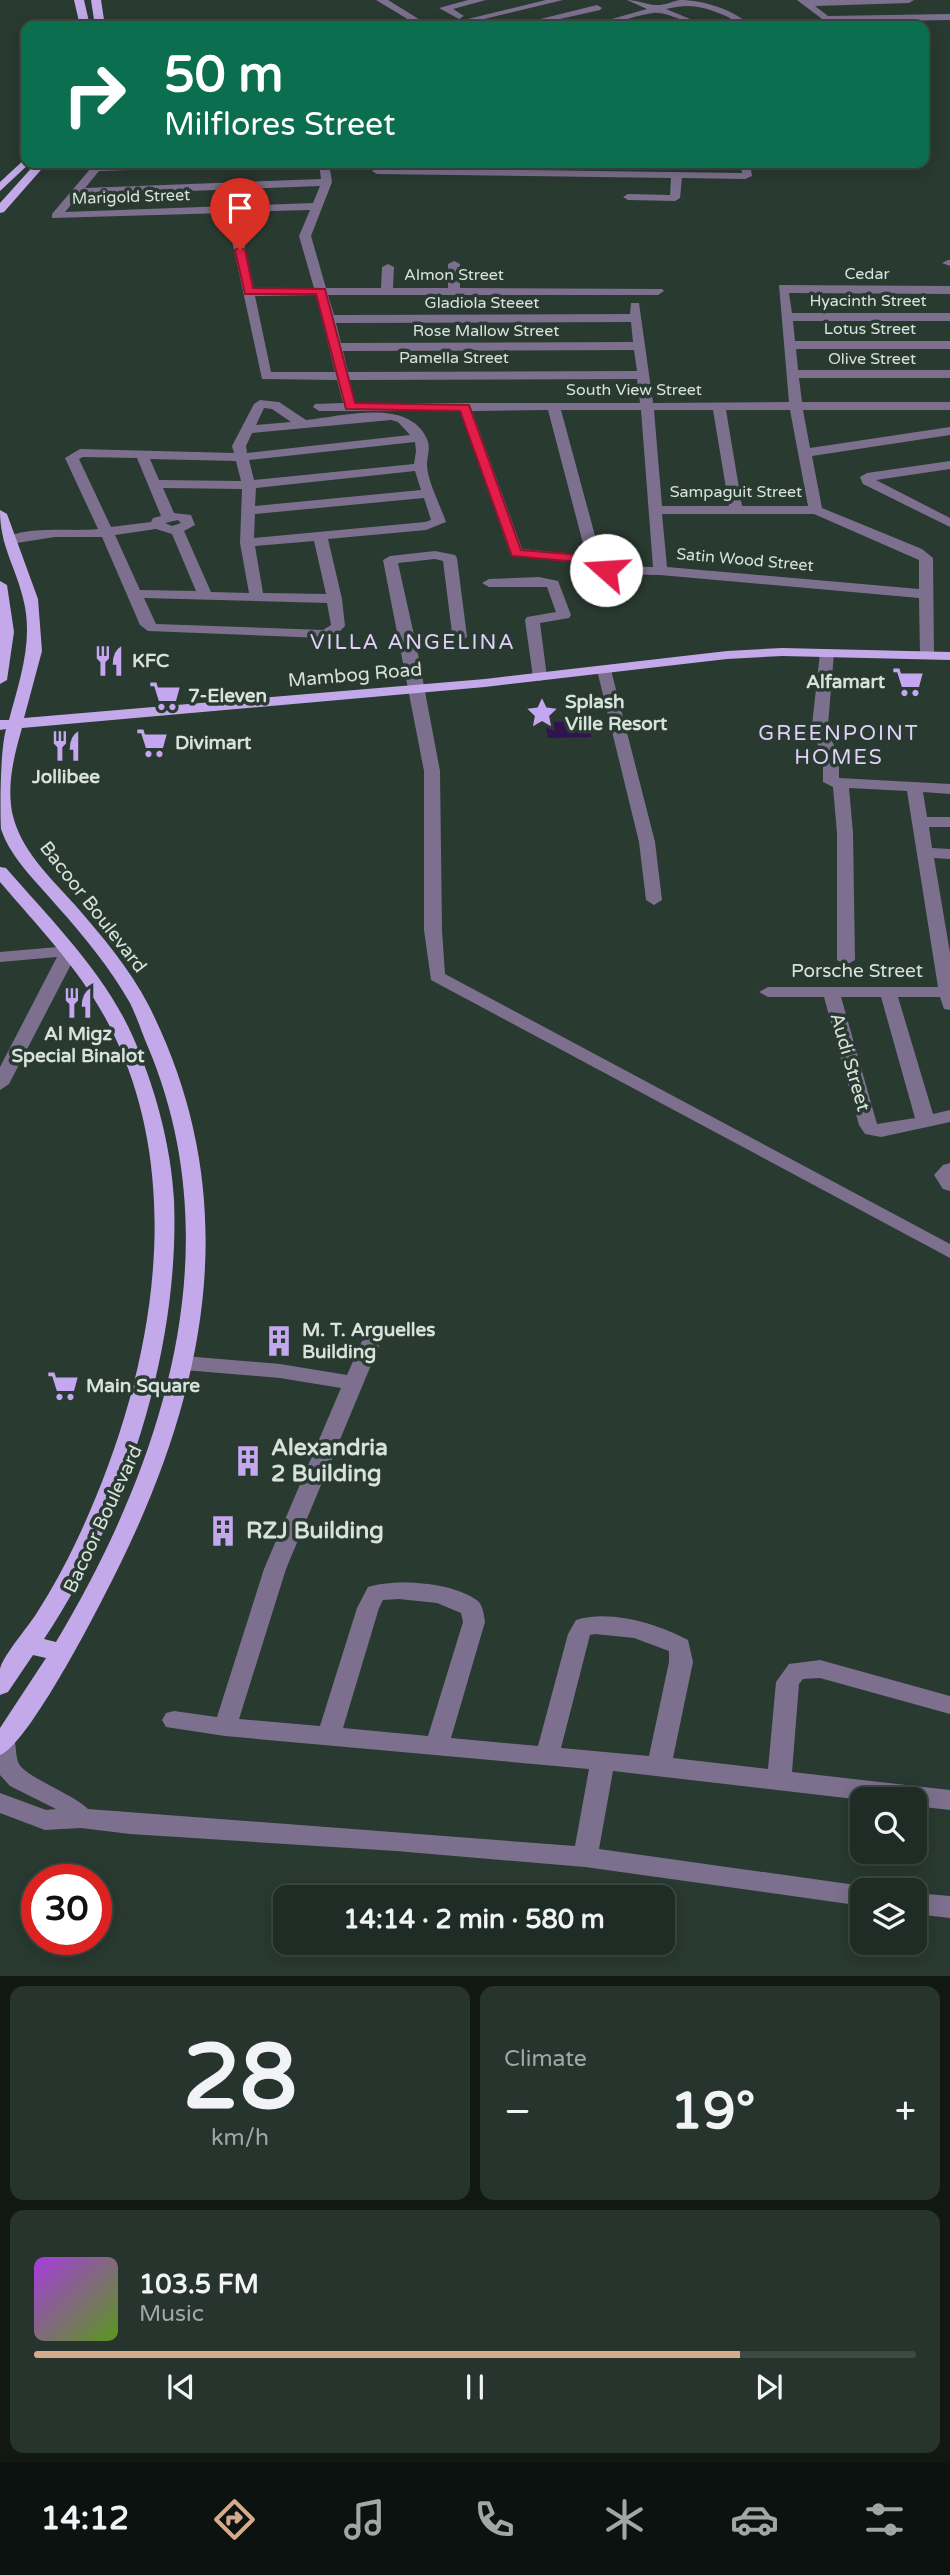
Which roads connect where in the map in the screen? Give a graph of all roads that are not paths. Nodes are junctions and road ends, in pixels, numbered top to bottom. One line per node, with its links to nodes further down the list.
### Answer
1 (79, 0): 18 (main road)
2 (96, 0): 3 (street); 19 (main road)
3 (103, 0)
4 (381, 0): 20 (street)
5 (480, 0): 14 (street); 21 (street)
6 (558, 0): 14 (street)
7 (577, 0): 12 (street)
8 (632, 0): 13 (street)
9 (686, 0): 13 (street); 27 (street)
10 (909, 0): 11 (street)
11 (805, 1): 28 (street)
12 (597, 8): 17 (street); 23 (street)
13 (659, 10): 17 (street); 26 (street)
14 (507, 12): 15 (street)
15 (496, 15): 21 (street); 22 (street)
16 (950, 16): 29 (street)
17 (624, 18): 24 (street); 25 (street)
18 (84, 21)
19 (99, 21)
20 (417, 21)
21 (462, 21)
22 (510, 21)
23 (542, 21)
24 (612, 21)
25 (634, 21)
26 (689, 21)
27 (739, 21)
28 (874, 21)
29 (906, 21)
30 (21, 166): 41 (main road)
31 (38, 168): 45 (main road)
32 (94, 168): 42 (street, Marigold Street)
33 (325, 168): 40 (street)
34 (511, 168): 37 (street)
35 (566, 168): 38 (street)
36 (746, 168): 39 (street)
37 (376, 171)
38 (628, 174): 39 (street); 39 (street)
39 (677, 175)
40 (327, 182): 42 (street); 43 (street)
41 (0, 188)
42 (76, 192): 44 (street, Marigold Street)
43 (317, 206): 44 (street, Marigold Street); 50 (street)
44 (231, 209): 54 (street)
45 (0, 210)
46 (454, 264): 48 (street)
47 (388, 267): 51 (street)
48 (454, 290): 51 (street, Almon Street); 52 (street, Almon Street)
49 (950, 290): 55 (street, Cedar)
50 (321, 291): 51 (street, Almon Street); 54 (street, Almon Street); 58 (street)
51 (387, 291)
52 (633, 291): 53 (street, Almon Street); 57 (street)
53 (658, 291)
54 (249, 292): 66 (street, Pamella Street)
55 (786, 317): 56 (street, Hyacinth Street); 59 (street)
56 (950, 317)
57 (636, 318): 58 (street, Gladiola Steeet); 61 (street)
58 (329, 319): 62 (street)
59 (791, 345): 60 (street, Lotus Street); 63 (street)
60 (950, 345)
61 (639, 346): 62 (street, Rose Mallow Street); 65 (street)
62 (334, 347): 66 (street)
63 (794, 374): 64 (street, Olive Street); 74 (street)
64 (950, 374)
65 (643, 375): 66 (street, Pamella Street); 70 (street)
66 (342, 376): 69 (street)
67 (950, 406): 74 (street, South View Street)
68 (318, 407): 69 (street, South View Street)
69 (350, 407): 71 (street, South View Street)
70 (647, 407): 72 (street, South View Street); 73 (street, South View Street); 89 (street)
71 (465, 408): 72 (street, South View Street); 101 (street, Satin Wood Street)
72 (554, 408): 101 (street)
73 (719, 408): 74 (street, South View Street); 90 (street)
74 (796, 408): 80 (street)
75 (304, 425): 76 (street); 76 (street); 78 (street)
76 (247, 430): 82 (street)
77 (950, 431): 80 (street)
78 (420, 438): 82 (street); 83 (street)
79 (141, 453): 82 (street); 85 (street); 97 (street)
80 (806, 453): 91 (street)
81 (935, 456): 84 (street)
82 (242, 457): 86 (street)
83 (421, 467): 86 (street); 87 (street)
84 (949, 467): 93 (street)
85 (153, 484): 86 (street); 95 (street)
86 (249, 485): 92 (street)
87 (430, 493): 92 (street); 98 (street)
88 (950, 509): 93 (street)
89 (655, 510): 90 (street, Sampaguit Street); 102 (street)
90 (736, 510): 91 (street, Sampaguit Street)
91 (816, 510): 106 (street)
92 (249, 511): 99 (street)
93 (926, 512): 96 (street)
94 (0, 514): 100 (main road, Bacoor Boulevard)
95 (163, 521): 97 (street); 107 (street)
96 (950, 523)
97 (108, 532): 100 (street); 105 (street)
98 (320, 537): 99 (street); 109 (street)
99 (247, 543): 108 (street)
100 (12, 545): 118 (main road, Bacoor Boulevard)
101 (594, 560): 102 (street, Satin Wood Street)
102 (660, 570): 106 (street, Satin Wood Street)
103 (489, 583): 115 (street)
104 (0, 585): 116 (main road)
105 (135, 594): 107 (street); 109 (street)
106 (928, 594): 112 (street)
107 (205, 595): 108 (street)
108 (257, 597): 109 (street)
109 (335, 599)
110 (408, 640): 110 (street); 117 (street)
111 (827, 653): 112 (main road, Mambog Road); 114 (main road, Mambog Road); 119 (street)
112 (927, 655): 113 (main road, Mambog Road)
113 (950, 656)
114 (604, 670): 115 (main road, Mambog Road); 127 (street)
115 (540, 677): 117 (main road, Mambog Road)
116 (0, 680)
117 (416, 689): 118 (main road, Mambog Road); 143 (street)
118 (7, 725): 128 (main road, Bacoor Boulevard)
119 (841, 784): 120 (street); 133 (street)
120 (914, 788): 121 (street); 122 (street)
121 (950, 789)
122 (920, 822): 123 (street); 124 (street)
123 (950, 822)
124 (924, 853): 125 (street); 131 (street)
125 (950, 854)
126 (0, 872): 129 (main road, Bacoor Boulevard)
127 (654, 900)
128 (65, 905): 129 (main road); 145 (main road, Bacoor Boulevard)
129 (36, 914): 130 (main road, Bacoor Boulevard)
130 (69, 951): 132 (street); 138 (street); 147 (main road, Bacoor Boulevard)
131 (946, 956): 137 (street)
132 (0, 957)
133 (846, 960)
134 (768, 992): 135 (street, Porsche Street)
135 (831, 992): 136 (street, Porsche Street); 140 (street, Audi Street)
136 (888, 992): 137 (street, Porsche Street); 140 (street)
137 (948, 998)
138 (0, 1084)
139 (950, 1116): 140 (street)
140 (926, 1122)
141 (950, 1169): 142 (street)
142 (950, 1185)
143 (950, 1252)
144 (369, 1346): 146 (street)
145 (184, 1363): 146 (street); 148 (main road, Bacoor Boulevard)
146 (353, 1383): 152 (street)
147 (28, 1645): 148 (main road); 149 (main road, Bacoor Boulevard)
148 (62, 1652): 154 (main road, Bacoor Boulevard)
149 (0, 1686)
150 (950, 1705): 159 (street)
151 (174, 1720): 152 (street)
152 (225, 1727): 153 (street)
153 (329, 1737): 155 (street); 155 (street)
154 (2, 1743): 162 (street)
155 (437, 1746): 156 (street)
156 (547, 1755): 157 (street); 158 (street)
157 (603, 1761): 158 (street); 163 (street)
158 (659, 1766): 159 (street)
159 (779, 1781): 160 (street)
160 (950, 1800)
161 (0, 1804): 162 (street)
162 (82, 1818): 163 (street)
163 (585, 1857): 164 (street)
164 (850, 1894)
165 (927, 1904): 166 (street)
166 (950, 1907)

